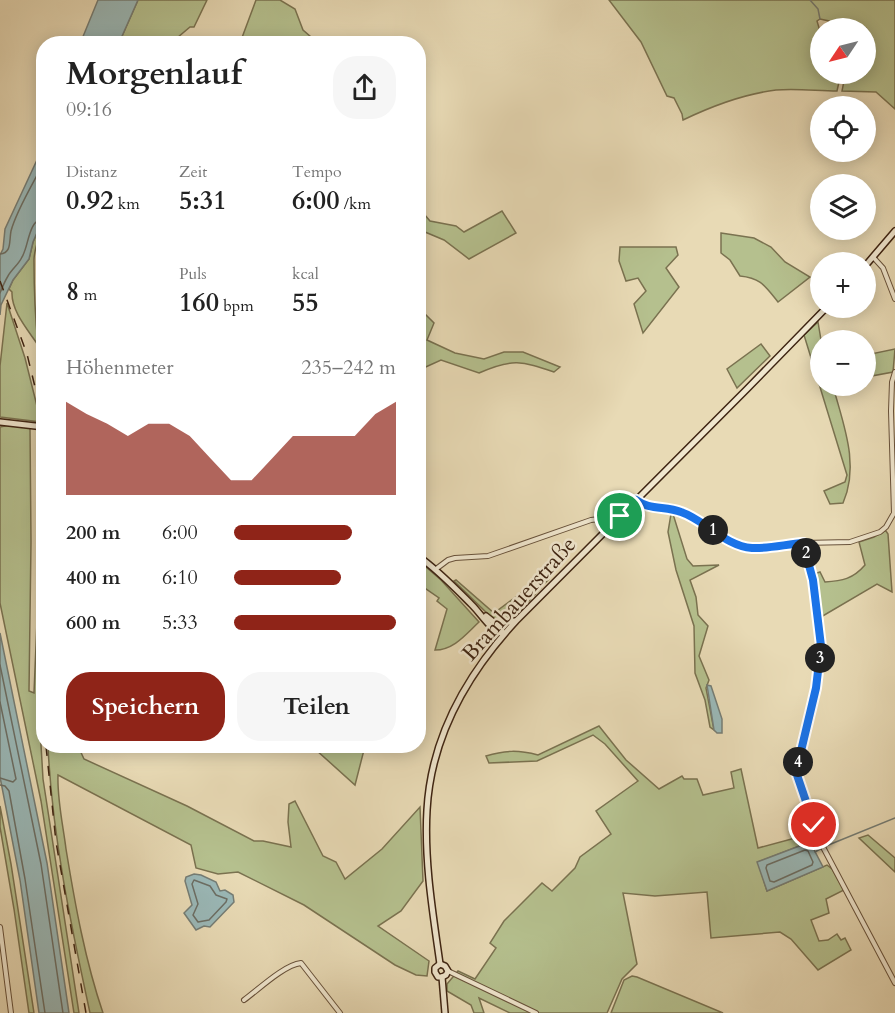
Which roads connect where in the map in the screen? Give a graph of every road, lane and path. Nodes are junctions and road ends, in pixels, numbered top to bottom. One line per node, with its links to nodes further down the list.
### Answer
1 (895, 231): 2 (main road)
2 (876, 253)
3 (876, 260): 4 (street)
4 (895, 299)
5 (816, 318): 9 (main road, Brambauerstraße)
6 (895, 372): 11 (street)
7 (0, 422): 8 (main road)
8 (36, 425)
9 (636, 500): 11 (street); 15 (main road, Brambauerstraße)
10 (599, 519): 13 (street)
11 (803, 543): 22 (street)
12 (426, 562): 13 (main road)
13 (436, 569): 14 (main road)
14 (475, 608): 16 (main road); 17 (main road)
15 (516, 621): 16 (main road); 17 (main road, Brambauerstraße)
16 (496, 624): 17 (main road)
17 (503, 634): 19 (main road, Brambauerstraße)
18 (0, 927): 24 (street)
19 (440, 964): 20 (main road); 21 (main road)
20 (448, 970): 21 (main road); 27 (street)
21 (442, 977): 26 (main road)
22 (895, 983)
23 (244, 1000): 25 (street)
24 (11, 1013)
25 (340, 1013)
26 (445, 1013)
27 (536, 1013)

